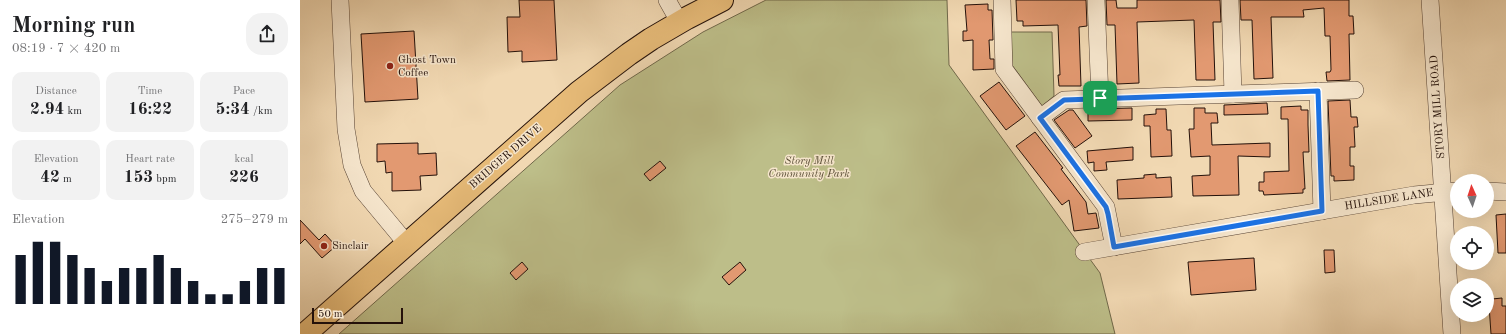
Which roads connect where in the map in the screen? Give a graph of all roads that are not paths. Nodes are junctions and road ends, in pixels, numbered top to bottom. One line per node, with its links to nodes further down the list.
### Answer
1 (340, 0): 19 (street)
2 (667, 0): 8 (street)
3 (722, 0): 8 (main road, BRIDGER DRIVE)
4 (1002, 0): 13 (street)
5 (1096, 0): 12 (street)
6 (1230, 0): 11 (street)
7 (1430, 0): 14 (street, STORY MILL ROAD)
8 (680, 22): 19 (main road, BRIDGER DRIVE)
9 (1355, 90): 10 (street)
10 (1318, 91): 11 (street); 17 (street)
11 (1233, 94): 12 (street)
12 (1100, 98): 13 (street)
13 (1040, 118): 20 (street)
14 (1450, 191): 17 (street, HILLSIDE LANE)
15 (1494, 191): 16 (street)
16 (1506, 192)
17 (1322, 211): 20 (street, HILLSIDE LANE)
18 (1450, 218): 23 (street, STORY MILL ROAD)
19 (407, 244): 22 (main road, BRIDGER DRIVE)
20 (1114, 247): 21 (street, HILLSIDE LANE)
21 (1084, 252)
22 (305, 334)
23 (1452, 334)

